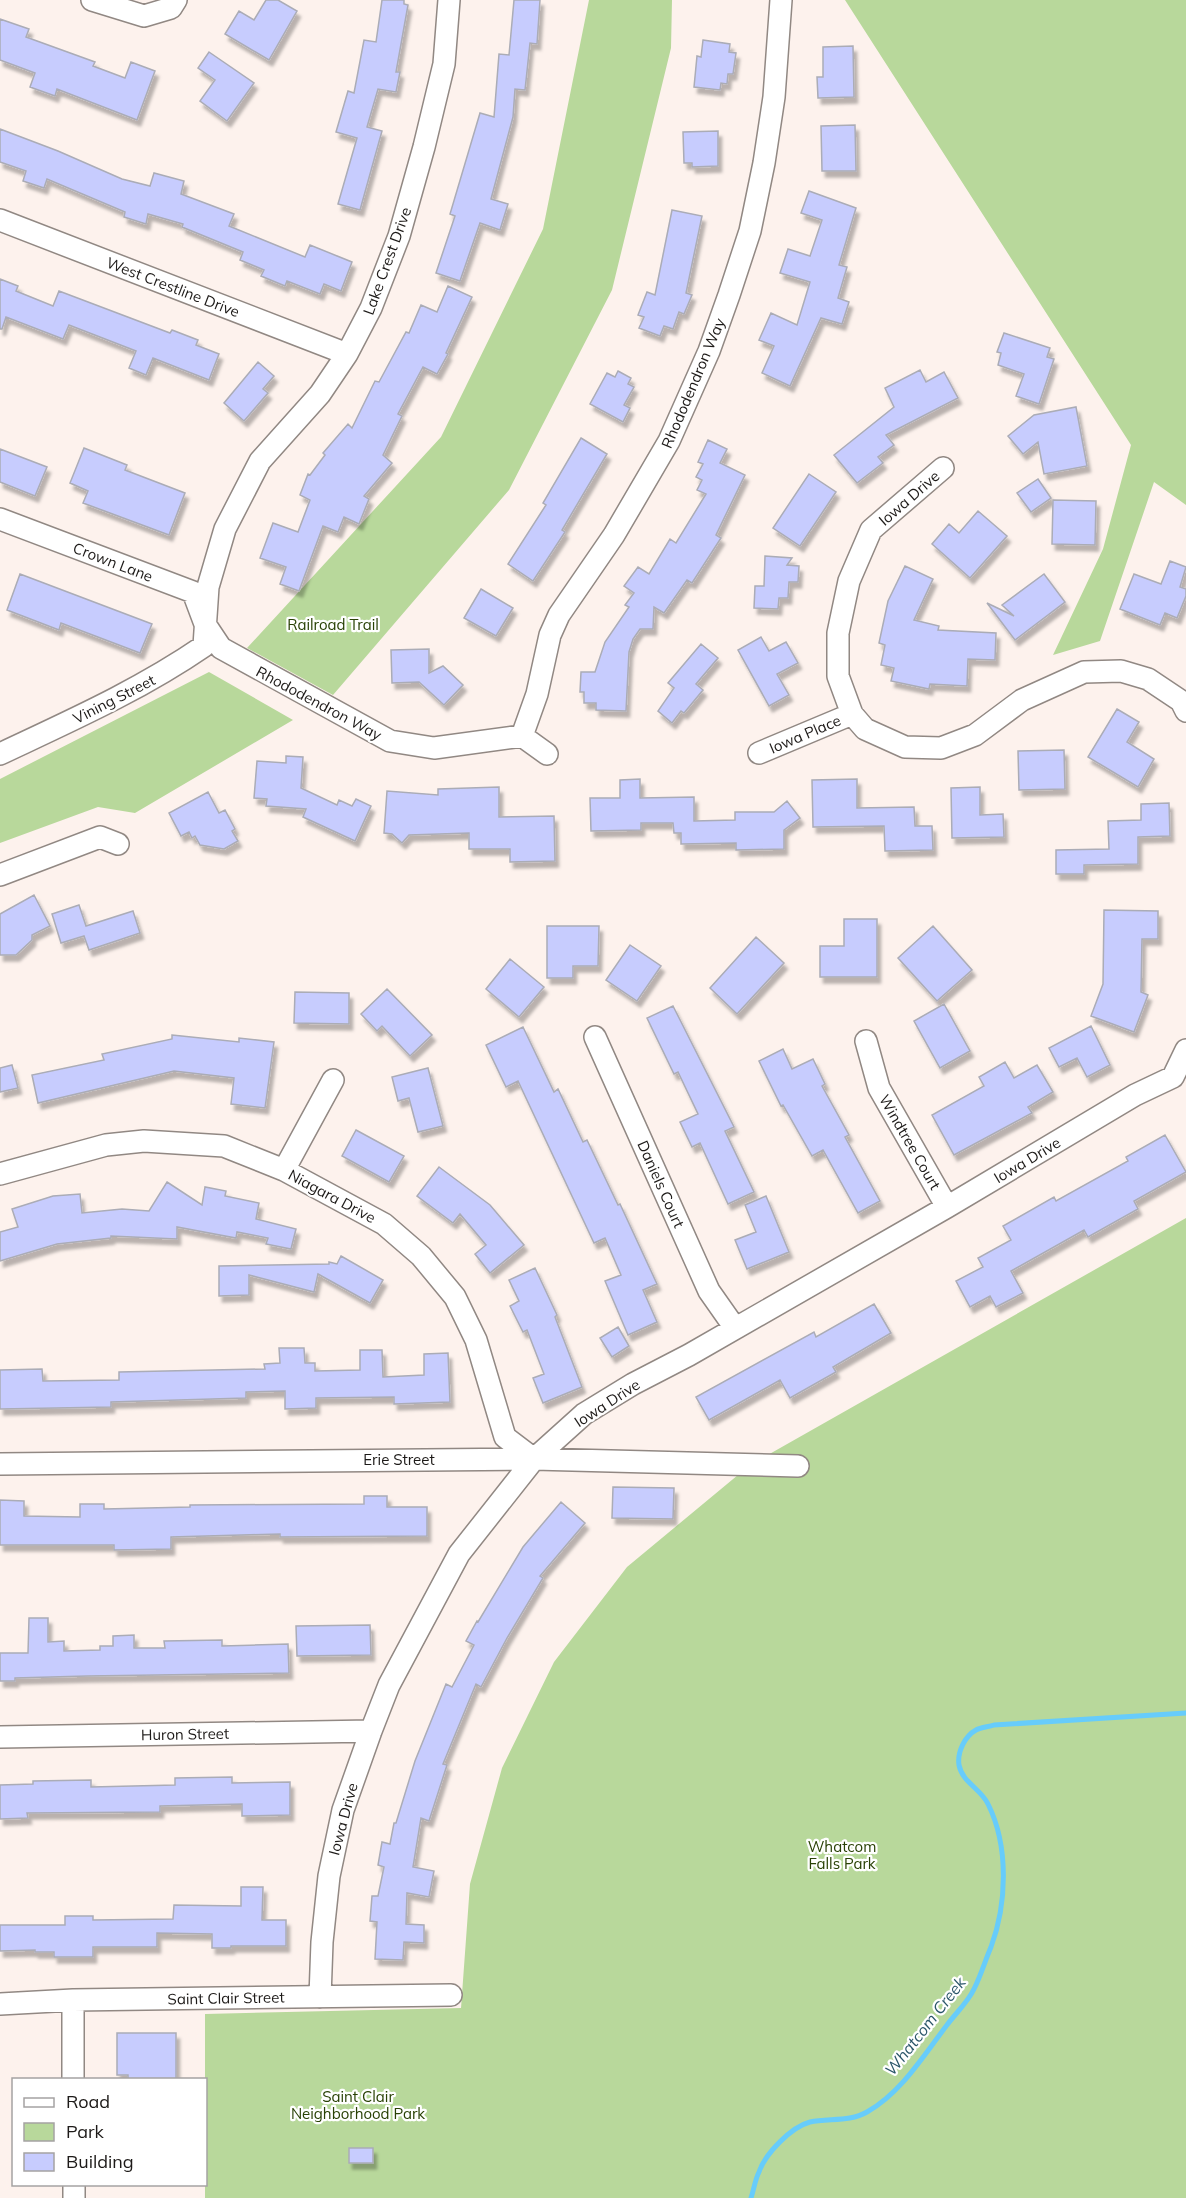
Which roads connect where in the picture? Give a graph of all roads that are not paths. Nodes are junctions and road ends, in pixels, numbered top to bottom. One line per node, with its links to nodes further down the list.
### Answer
1 (92, 0): 2 (street)
2 (176, 0)
3 (449, 0): 6 (street, Lake Crest Drive)
4 (781, 0): 12 (street, Rhododendron Way)
5 (0, 220): 6 (street, West Crestline Drive)
6 (347, 354): 9 (street, Lake Crest Drive)
7 (943, 468): 11 (street, Iowa Drive)
8 (0, 519): 9 (street, Crown Lane)
9 (205, 624): 12 (street, Rhododendron Way); 14 (street, Vining Street)
10 (1186, 711): 11 (street, Iowa Drive)
11 (852, 714): 13 (street, Iowa Place)
12 (522, 736): 15 (street)
13 (759, 753)
14 (0, 754)
15 (547, 754)
16 (118, 844): 17 (street)
17 (0, 875)
18 (595, 1037): 25 (street, Daniels Court)
19 (866, 1041): 24 (street, Windtree Court)
20 (1186, 1050): 24 (street, Iowa Drive)
21 (333, 1080): 22 (street)
22 (284, 1170): 23 (street, Niagara Drive); 26 (street, Niagara Drive)
23 (0, 1174)
24 (947, 1207): 25 (street, Iowa Drive)
25 (735, 1328): 26 (street, Iowa Drive)
26 (534, 1458): 27 (street, Erie Street); 28 (street, Erie Street); 29 (street, Iowa Drive)
27 (0, 1464)
28 (798, 1466)
29 (371, 1731): 30 (street, Huron Street); 32 (street, Iowa Drive)
30 (0, 1737)
31 (451, 1995): 32 (street, Saint Clair Street)
32 (320, 1997): 33 (street, Saint Clair Street)
33 (73, 2000): 34 (street, Saint Clair Street); 35 (street)
34 (0, 2004)
35 (73, 2078)

